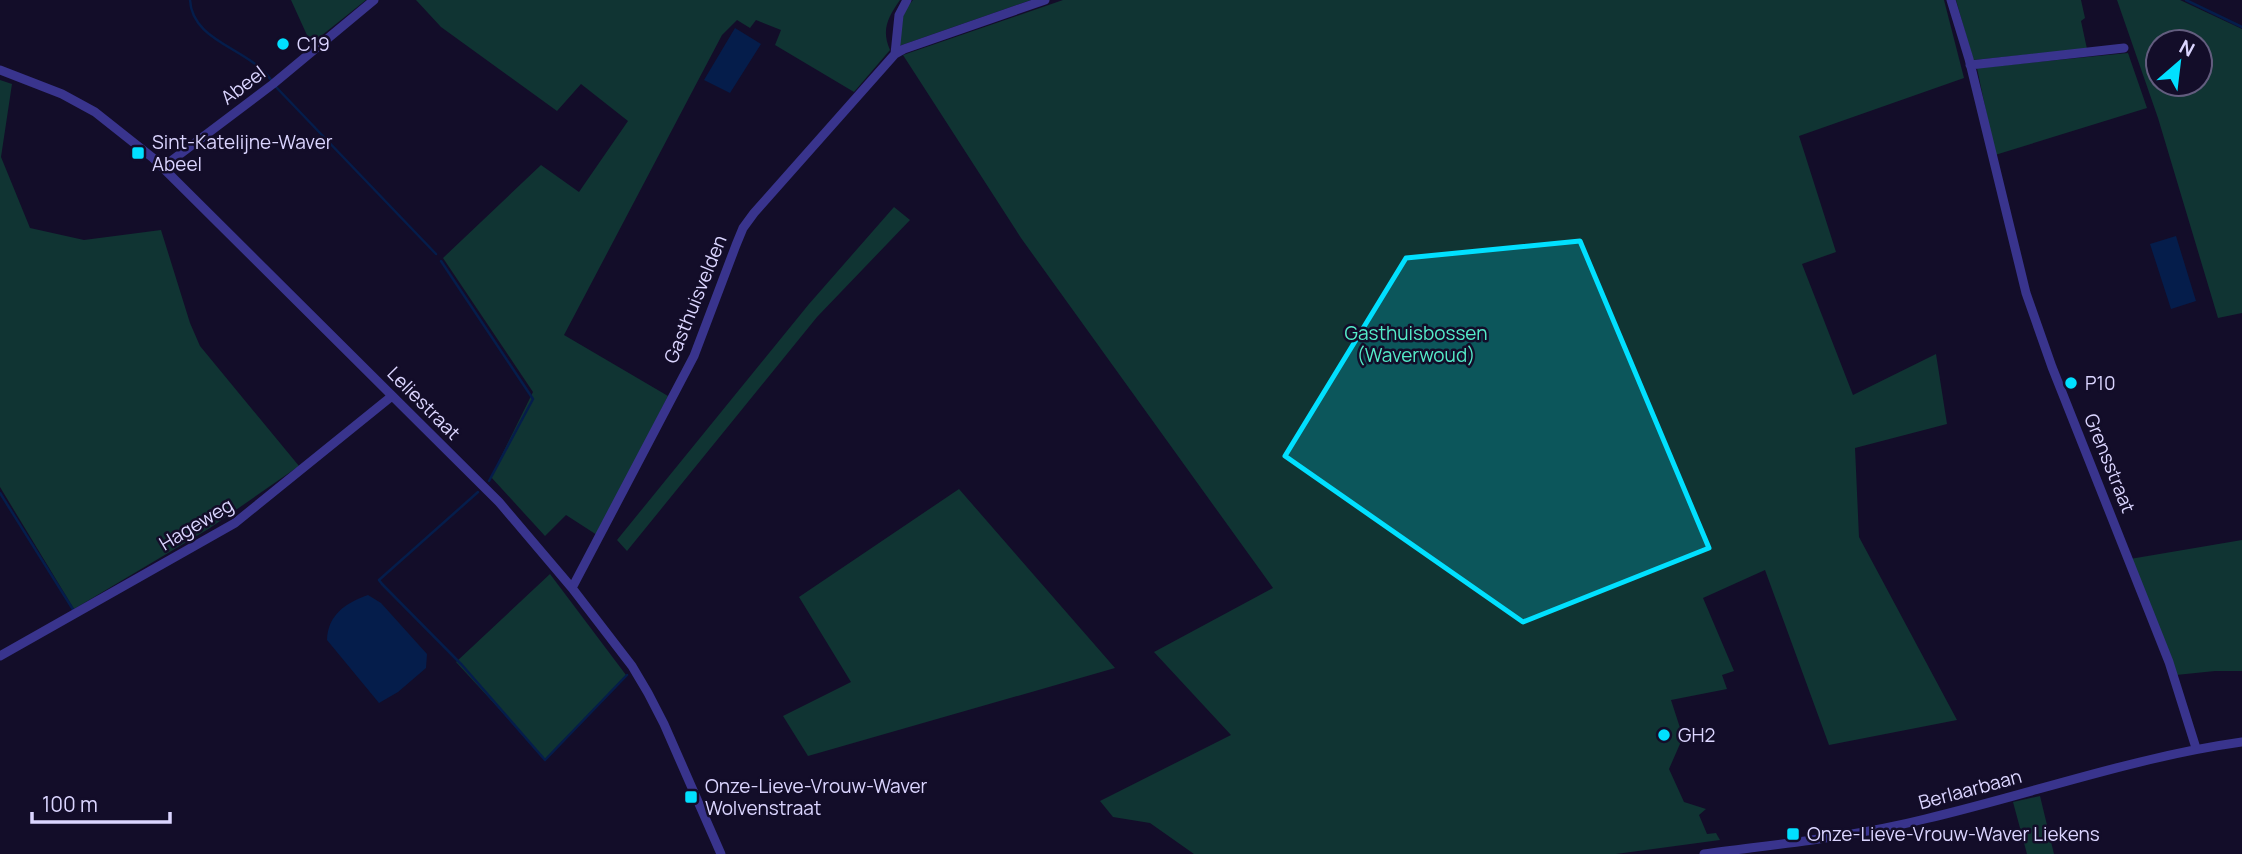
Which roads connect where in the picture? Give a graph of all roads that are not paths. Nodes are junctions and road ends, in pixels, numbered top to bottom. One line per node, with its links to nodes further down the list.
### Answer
1 (374, 0): 9 (street, Abeel)
2 (907, 0): 6 (street)
3 (1045, 0): 6 (street, Gasthuisvelden)
4 (1951, 0): 7 (street, Grensstraat)
5 (2123, 48): 7 (street)
6 (895, 54): 11 (street, Gasthuisvelden)
7 (1970, 65): 14 (street, Grensstraat)
8 (0, 70): 9 (street, Leliestraat)
9 (163, 167): 10 (street, Leliestraat)
10 (392, 396): 11 (street, Leliestraat); 12 (street, Hageweg)
11 (572, 588): 16 (street, Leliestraat)
12 (0, 656)
13 (2242, 742): 14 (street, Berlaarbaan)
14 (2196, 748): 15 (street, Berlaarbaan)
15 (1730, 852): 17 (street, Berlaarbaan)
16 (721, 854)
17 (1704, 854)

